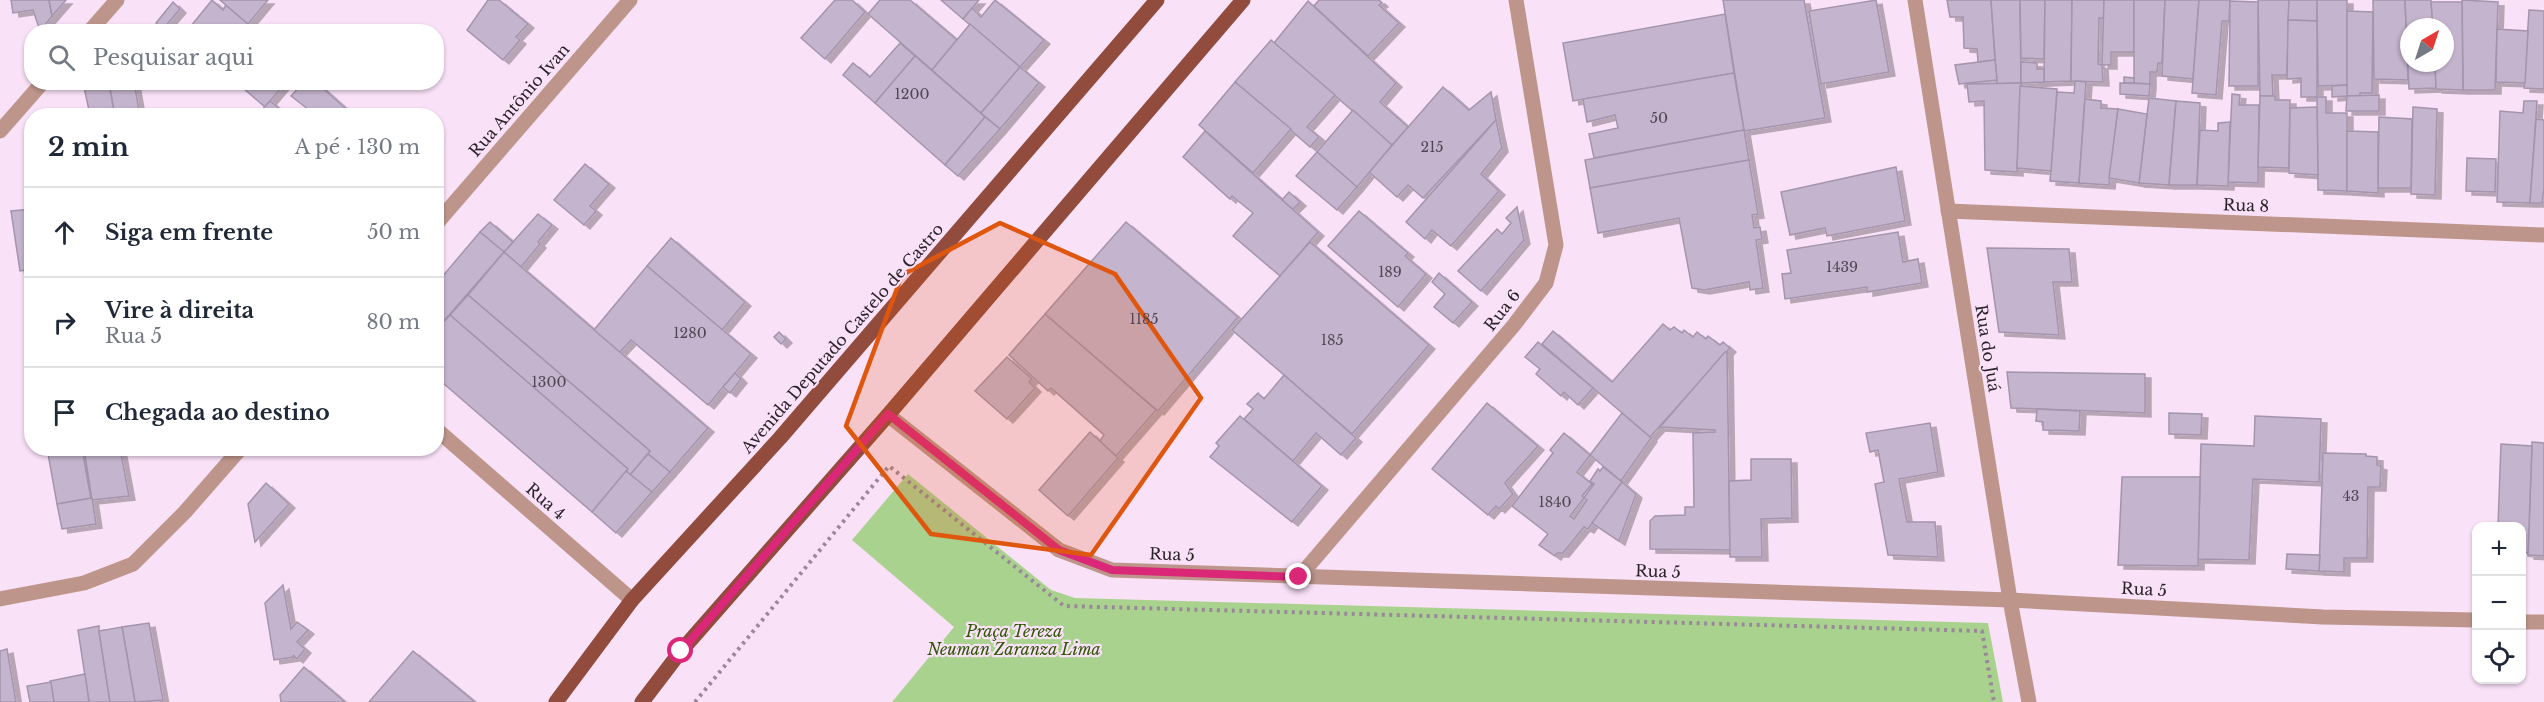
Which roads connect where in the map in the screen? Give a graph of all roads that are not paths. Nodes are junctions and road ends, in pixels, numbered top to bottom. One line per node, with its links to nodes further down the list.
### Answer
1 (117, 0): 7 (street)
2 (630, 0): 11 (street, Rua Antônio Ivan)
3 (1157, 0): 18 (main road, Avenida Deputado Castelo de Castro)
4 (1243, 0): 13 (main road)
5 (1516, 0): 16 (street, Rua 6)
6 (1915, 0): 10 (street, Rua do Juá)
7 (96, 24)
8 (37, 90): 9 (street)
9 (0, 131)
10 (1947, 211): 12 (street, Rua 8); 19 (street, Rua do Juá)
11 (444, 215)
12 (2544, 234)
13 (888, 414): 16 (street, Rua 5); 24 (main road)
14 (444, 436): 18 (street, Rua 4)
15 (234, 456): 17 (street)
16 (1299, 577): 19 (street, Rua 5)
17 (0, 599)
18 (632, 600): 23 (main road, Avenida Deputado Castelo de Castro)
19 (2010, 600): 20 (street, Rua 5); 25 (street, Rua do Juá)
20 (2472, 620)
21 (2526, 622): 22 (street)
22 (2544, 622)
23 (556, 702)
24 (642, 702)
25 (2029, 702)

